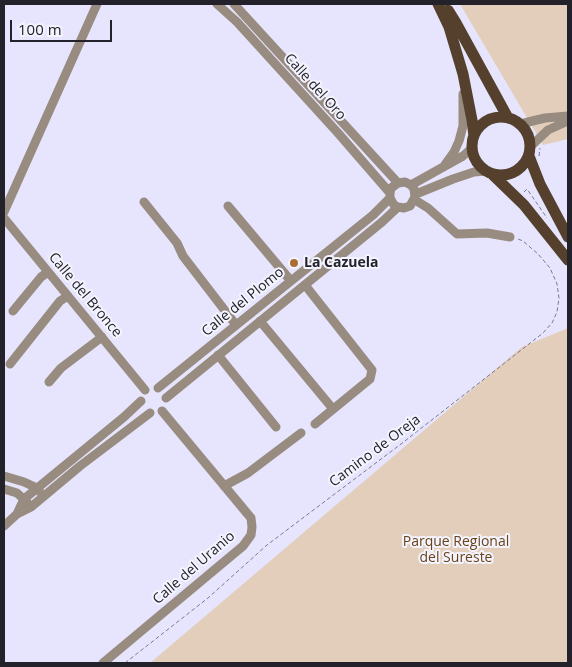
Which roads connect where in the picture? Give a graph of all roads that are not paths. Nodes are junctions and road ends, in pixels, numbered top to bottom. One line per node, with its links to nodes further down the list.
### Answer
1 (97, 4): 23 (street)
2 (217, 4): 18 (street, Calle del Oro)
3 (234, 4): 16 (street)
4 (438, 4): 6 (main road)
5 (444, 4): 8 (main road)
6 (463, 74): 11 (main road); 14 (street)
7 (568, 116): 10 (street)
8 (508, 118): 10 (main road); 11 (main road)
9 (568, 121): 13 (street)
10 (520, 124): 13 (main road)
11 (474, 136): 12 (main road)
12 (472, 148): 14 (street); 15 (main road)
13 (535, 151): 15 (main road); 26 (main road)
14 (444, 166): 17 (street)
15 (489, 172): 19 (street); 27 (main road)
16 (398, 183): 17 (street); 18 (street)
17 (411, 185): 19 (street)
18 (390, 195): 22 (street); 29 (street, Calle del Plomo)
19 (415, 197): 22 (street); 25 (street)
20 (144, 202): 34 (street)
21 (228, 206): 29 (street)
22 (398, 207): 30 (street, Calle del Plomo)
23 (4, 212)
24 (4, 218): 28 (street, Calle del Bronce)
25 (510, 237)
26 (568, 237)
27 (568, 260)
28 (48, 272): 31 (street, Calle del Bronce); 32 (street)
29 (291, 281): 34 (street, Calle del Plomo)
30 (304, 285): 33 (street, Calle del Plomo); 43 (street)
31 (68, 296): 35 (street, Calle del Bronce); 37 (street)
32 (14, 311)
33 (260, 321): 36 (street, Calle del Plomo); 43 (street)
34 (236, 325): 39 (street, Calle del Plomo)
35 (102, 337): 38 (street); 40 (street, Calle del Bronce)
36 (218, 355): 41 (street, Calle del Plomo); 47 (street)
37 (10, 364)
38 (49, 382)
39 (158, 388): 40 (street); 41 (street)
40 (145, 390): 42 (street)
41 (166, 398): 44 (street)
42 (140, 401): 45 (street); 51 (street)
43 (333, 409): 46 (street)
44 (162, 411): 45 (street); 50 (street, Calle del Uranio)
45 (150, 413): 53 (street)
46 (315, 424)
47 (276, 426)
48 (301, 432): 50 (street)
49 (4, 476): 51 (street)
50 (224, 486): 58 (street, Calle del Uranio)
51 (36, 488): 53 (street); 54 (street)
52 (4, 489): 54 (street)
53 (44, 496): 55 (street)
54 (24, 499): 55 (street); 56 (street)
55 (31, 507): 56 (street)
56 (17, 514): 57 (street)
57 (4, 526)
58 (103, 663)

